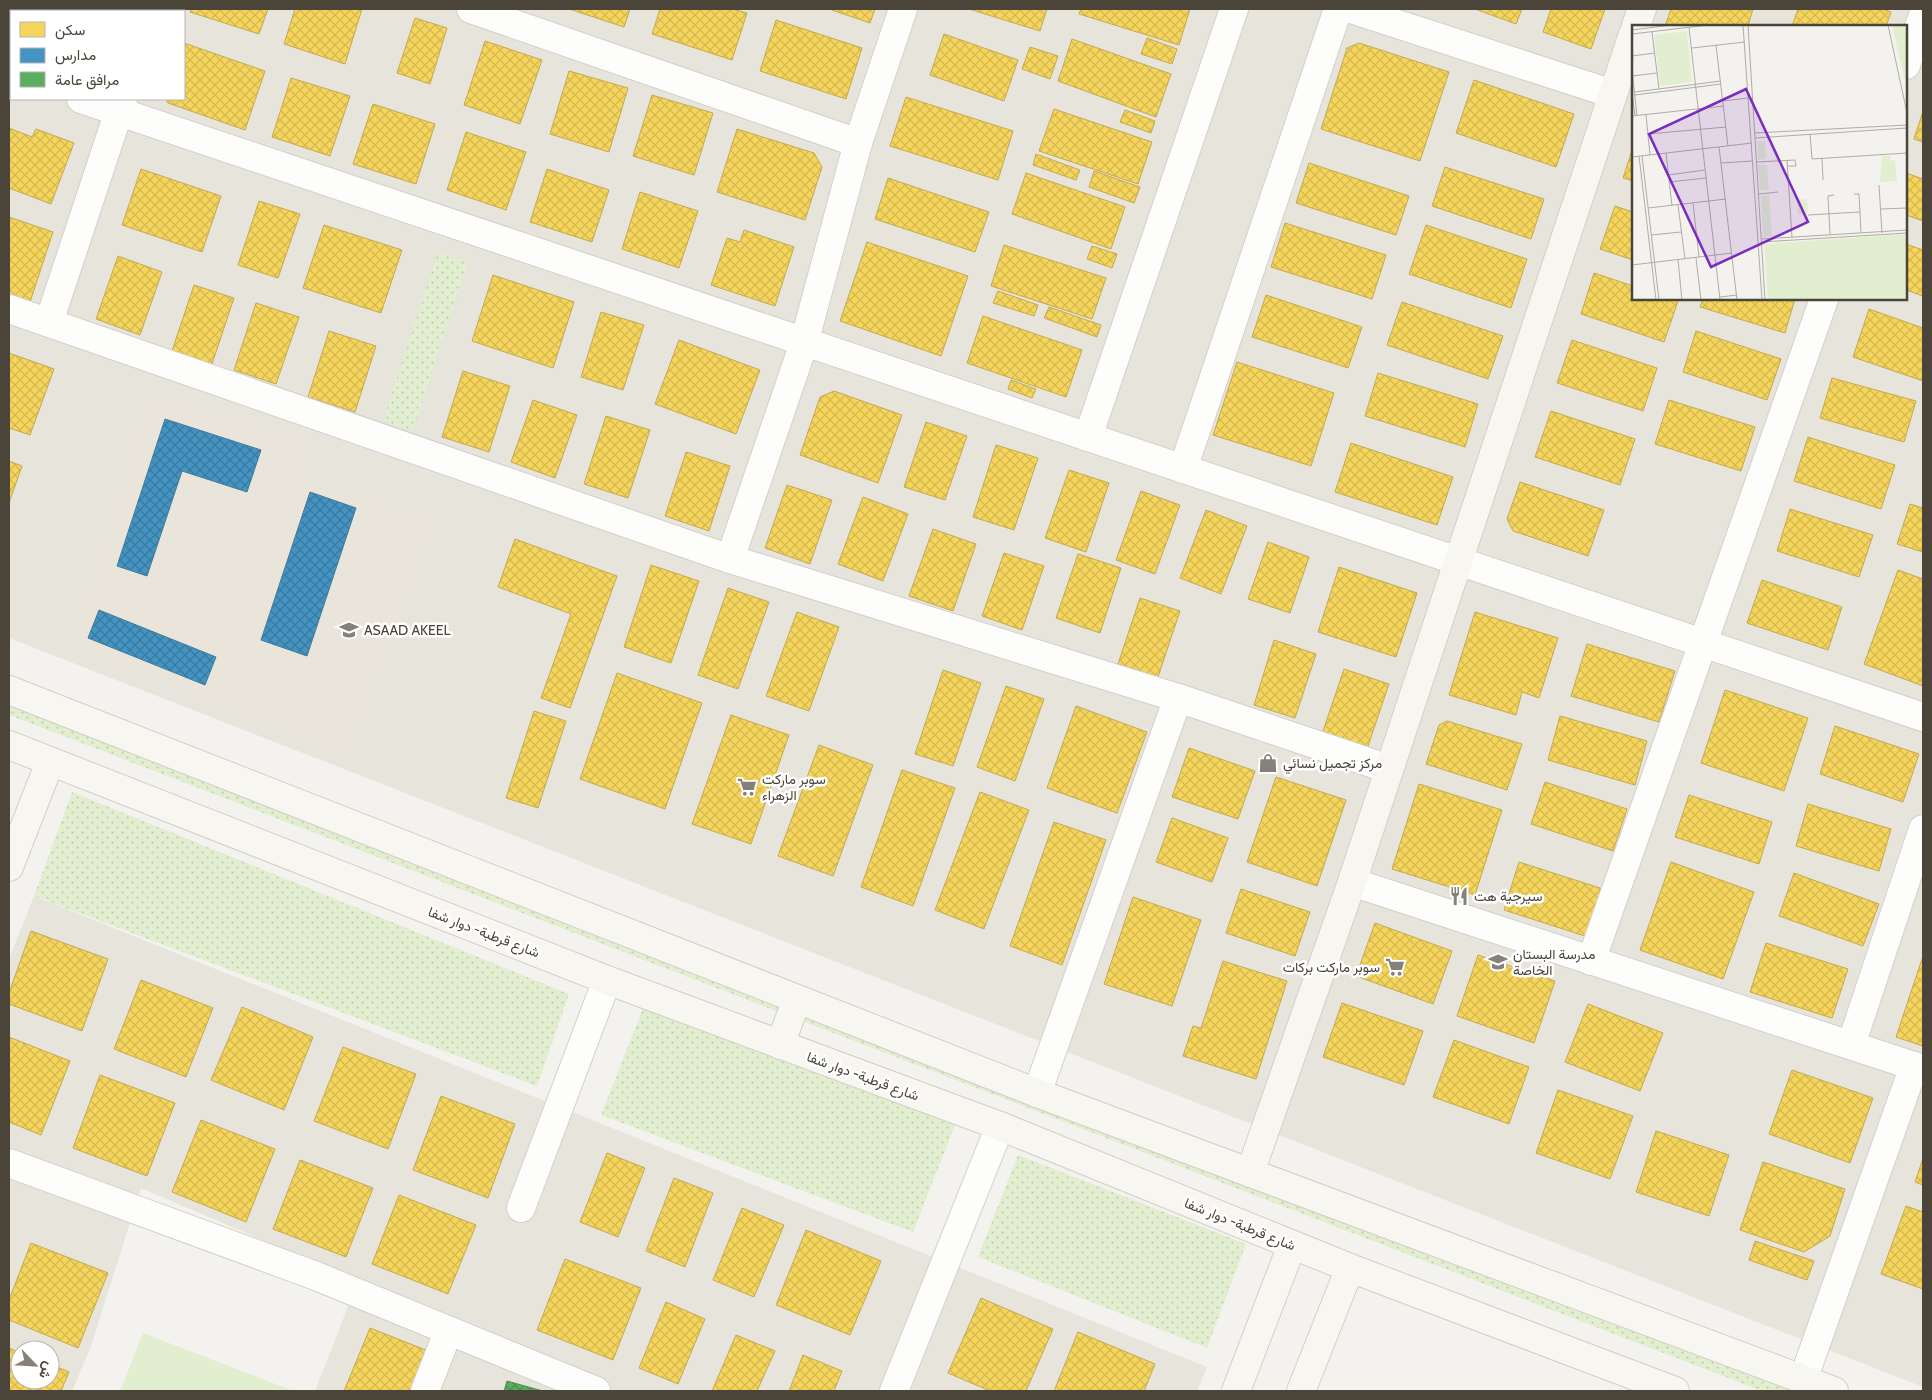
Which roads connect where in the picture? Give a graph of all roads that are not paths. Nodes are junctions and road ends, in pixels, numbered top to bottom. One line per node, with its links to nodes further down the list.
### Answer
1 (470, 9): 14 (street)
2 (903, 9): 14 (street)
3 (1234, 9): 19 (street)
4 (1338, 9): 20 (street)
5 (1351, 9): 11 (street)
6 (1642, 9): 8 (main road)
7 (1923, 15): 10 (street)
8 (1636, 25)
9 (1632, 37): 11 (main road)
10 (1907, 62)
11 (1613, 94): 22 (main road)
12 (88, 100): 13 (street)
13 (121, 105): 17 (street); 18 (street)
14 (858, 143): 18 (street)
15 (1824, 300): 23 (street)
16 (9, 309): 17 (street)
17 (49, 322): 21 (street)
18 (804, 343): 19 (street); 21 (street)
19 (1088, 437): 20 (street)
20 (1183, 469): 22 (street)
21 (730, 559): 25 (street)
22 (1458, 561): 23 (street); 29 (main road)
23 (1703, 643): 26 (street); 33 (street)
24 (9, 690): 35 (main road)
25 (1178, 698): 29 (street); 39 (street)
26 (1923, 717)
27 (11, 752): 28 (main road, شارع قرطبة- دوار شفا)
28 (50, 762): 31 (main road); 34 (main road, شارع قرطبة- دوار شفا)
29 (1389, 769): 32 (main road)
30 (1923, 829): 37 (street)
31 (9, 867)
32 (1352, 882): 33 (street); 42 (main road)
33 (1591, 960): 37 (street)
34 (607, 980): 36 (main road, شارع قرطبة- دوار شفا); 43 (street)
35 (797, 999): 36 (main road); 39 (main road)
36 (780, 1045): 40 (main road, شارع قرطبة- دوار شفا)
37 (1851, 1045): 38 (street)
38 (1919, 1068): 47 (street)
39 (1037, 1093): 42 (main road)
40 (1000, 1126): 44 (main road, شارع قرطبة- دوار شفا); 50 (street)
41 (9, 1163): 46 (street)
42 (1250, 1173): 47 (main road)
43 (521, 1208)
44 (1292, 1245): 45 (main road, شارع قرطبة- دوار شفا); 51 (main road)
45 (1350, 1268): 52 (main road); 53 (main road, شارع قرطبة- دوار شفا)
46 (448, 1332): 48 (street); 49 (street)
47 (1803, 1380): 54 (main road)
48 (425, 1391)
49 (596, 1391)
50 (894, 1391)
51 (1236, 1391)
52 (1301, 1391)
53 (1675, 1391)
54 (1834, 1391)

